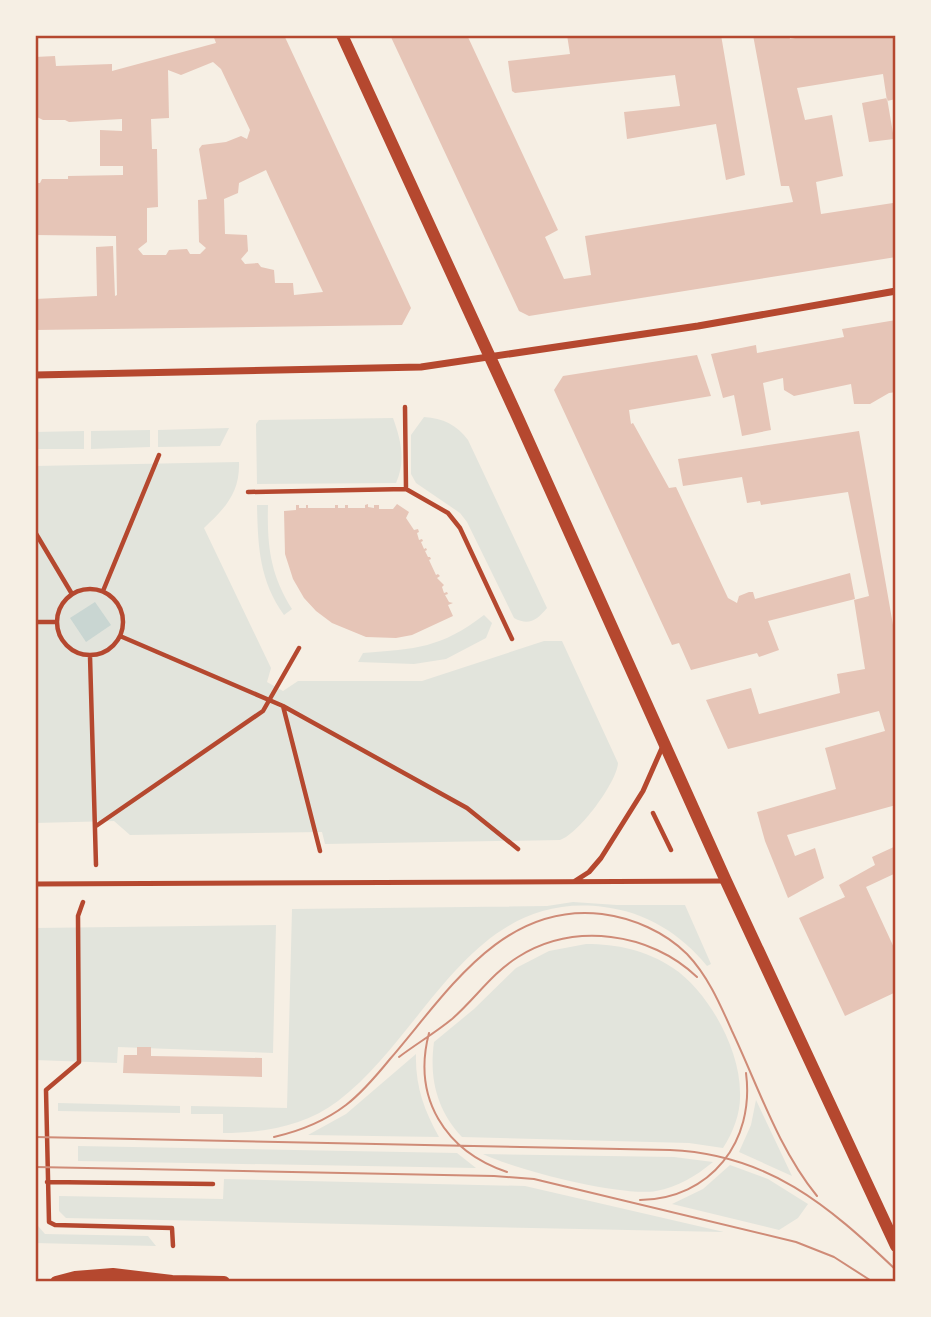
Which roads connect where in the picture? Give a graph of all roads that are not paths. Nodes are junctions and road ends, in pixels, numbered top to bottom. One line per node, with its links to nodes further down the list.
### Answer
1 (342, 35): 3 (street)
2 (896, 291): 3 (street)
3 (490, 356): 4 (street); 5 (street)
4 (35, 374)
5 (664, 744): 6 (street); 7 (lane)
6 (726, 881): 7 (lane); 9 (street)
7 (572, 882): 8 (lane)
8 (35, 884)
9 (896, 1246)
10 (172, 1281): 11 (street); 12 (street); 13 (street)
11 (56, 1282)
12 (155, 1282)
13 (224, 1282)

